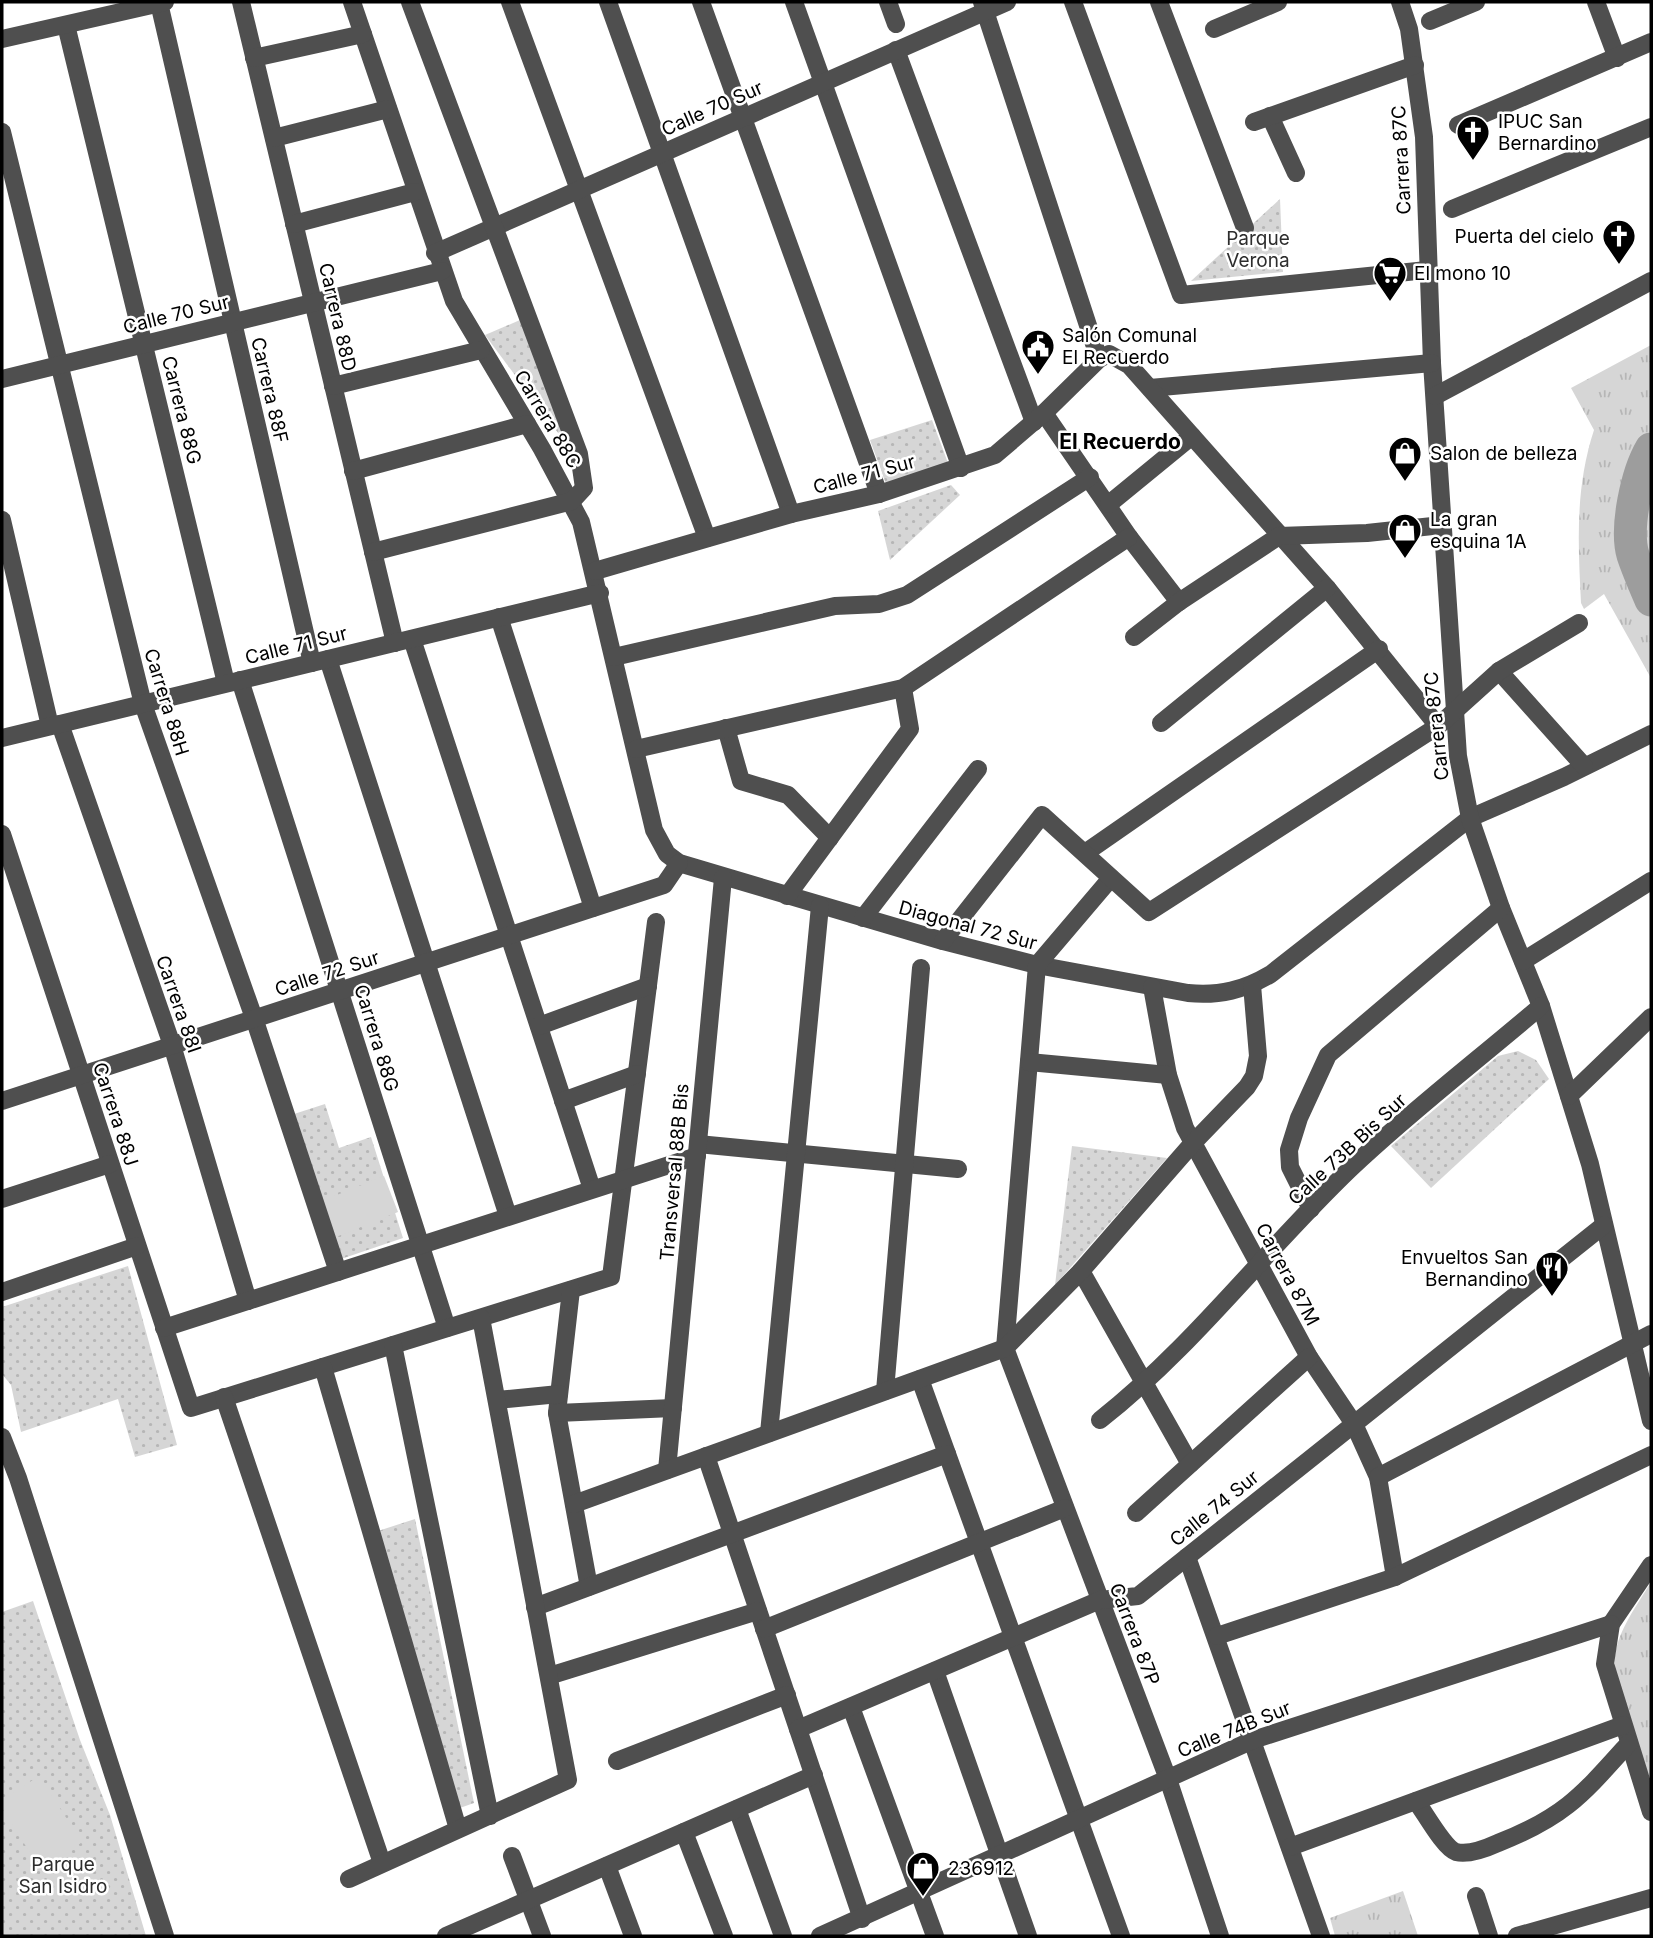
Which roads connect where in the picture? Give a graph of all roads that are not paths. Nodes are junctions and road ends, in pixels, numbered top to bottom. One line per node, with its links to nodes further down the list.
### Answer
1 (162, 2): 19 (street); 49 (street, Carrera 88F)
2 (241, 2): 26 (street, Carrera 88D)
3 (352, 2): 22 (street, Carrera 88C)
4 (410, 2): 42 (street)
5 (510, 2): 38 (street)
6 (608, 2): 36 (street)
7 (701, 2): 31 (street)
8 (794, 2): 29 (street)
9 (888, 2): 20 (street)
10 (1007, 2): 17 (street, Calle 70 Sur)
11 (1073, 2): 45 (street)
12 (1160, 2): 43 (street)
13 (1278, 2): 21 (street)
14 (1400, 2): 28 (street, Carrera 87C)
15 (1476, 2): 18 (street)
16 (1596, 2): 27 (street)
17 (984, 7): 25 (street, Calle 70 Sur); 52 (street)
18 (1430, 21)
19 (66, 24): 23 (street); 50 (street, Carrera 88G)
20 (896, 24)
21 (1214, 29)
22 (363, 34): 26 (street); 30 (street, Carrera 88C)
23 (2, 39)
24 (1651, 42): 27 (street)
25 (896, 50): 29 (street, Calle 70 Sur); 59 (street)
26 (254, 58): 35 (street, Carrera 88D)
27 (1617, 58): 32 (street)
28 (1415, 65): 37 (street); 45 (street, Carrera 87C)
29 (821, 83): 31 (street, Calle 70 Sur); 62 (street)
30 (388, 109): 35 (street); 39 (street, Carrera 88C)
31 (743, 118): 36 (street, Calle 70 Sur); 65 (street)
32 (1458, 125)
33 (1651, 127): 40 (street)
34 (2, 132): 54 (street, Carrera 88H)
35 (274, 138): 41 (street, Carrera 88D)
36 (662, 153): 38 (street, Calle 70 Sur); 68 (street)
37 (1296, 173)
38 (579, 189): 42 (street, Calle 70 Sur); 73 (street)
39 (415, 192): 41 (street); 44 (street, Carrera 88C)
40 (1452, 209)
41 (294, 224): 48 (street, Carrera 88D)
42 (494, 227): 44 (street, Calle 70 Sur); 66 (street)
43 (1245, 228)
44 (435, 253): 46 (street, Carrera 88C)
45 (1427, 270): 53 (street, Carrera 87C)
46 (442, 271): 48 (street, Calle 70 Sur); 51 (street, Carrera 88C)
47 (1651, 281): 58 (street)
48 (313, 302): 49 (street, Calle 70 Sur); 56 (street, Carrera 88D)
49 (233, 322): 50 (street, Calle 70 Sur); 85 (street, Carrera 88F)
50 (144, 344): 54 (street, Calle 70 Sur); 87 (street, Carrera 88G)
51 (481, 349): 56 (street); 60 (street, Carrera 88C)
52 (1104, 356): 57 (street); 59 (street, Calle 71 Sur)
53 (1432, 363): 57 (street); 58 (street, Carrera 87C)
54 (58, 365): 55 (street, Calle 70 Sur); 89 (street, Carrera 88H)
55 (2, 379)
56 (333, 386): 63 (street, Carrera 88D)
57 (1150, 388): 61 (street)
58 (1435, 397): 70 (street, Carrera 87C)
59 (1039, 417): 62 (street, Calle 71 Sur); 64 (street)
60 (527, 424): 63 (street); 66 (street, Carrera 88C)
61 (1192, 436): 67 (street); 71 (street)
62 (961, 468): 65 (street, Calle 71 Sur)
63 (353, 471): 74 (street, Carrera 88D)
64 (1090, 477): 67 (street); 84 (street)
65 (879, 494): 68 (street, Calle 71 Sur)
66 (572, 501): 74 (street); 75 (street, Carrera 88C)
67 (1109, 504): 72 (street)
68 (791, 514): 73 (street, Calle 71 Sur)
69 (2, 520): 92 (street, Carrera 88I)
70 (1443, 525): 71 (street); 90 (street, Carrera 87C)
71 (1279, 536): 76 (street); 78 (street)
72 (1129, 537): 78 (street); 88 (street)
73 (707, 538): 75 (street, Calle 71 Sur)
74 (373, 552): 82 (street, Carrera 88D)
75 (595, 571): 77 (street, Carrera 88C)
76 (1327, 587): 83 (street); 91 (street)
77 (600, 593): 79 (street, Calle 71 Sur); 84 (street, Carrera 88C)
78 (1179, 602): 81 (street)
79 (499, 617): 82 (street, Calle 71 Sur); 110 (street)
80 (1579, 623): 86 (street)
81 (1134, 637)
82 (403, 641): 85 (street, Calle 71 Sur); 114 (street, Carrera 88D)
83 (1379, 649): 93 (street); 103 (street)
84 (614, 657): 97 (street, Carrera 88C)
85 (320, 661): 87 (street, Calle 71 Sur); 117 (street, Carrera 88F)
86 (1499, 671): 90 (street); 98 (street)
87 (233, 682): 89 (street, Calle 71 Sur); 123 (street, Carrera 88G)
88 (903, 688): 94 (street); 102 (street)
89 (143, 704): 92 (street, Calle 71 Sur); 126 (street, Carrera 88H)
90 (1453, 713): 93 (street); 100 (street, Carrera 87C)
91 (1161, 723)
92 (55, 725): 96 (street, Calle 71 Sur); 128 (street, Carrera 88I)
93 (1438, 726): 106 (street)
94 (726, 729): 97 (street); 102 (street)
95 (1651, 734): 98 (street)
96 (2, 737)
97 (636, 749): 104 (street, Carrera 88C)
98 (1584, 766): 100 (street)
99 (978, 769): 112 (street)
100 (1470, 818): 111 (street, Carrera 87C); 120 (street)
101 (2, 837): 131 (street, Carrera 88J)
102 (830, 838): 108 (street)
103 (1085, 853): 106 (street); 115 (street)
104 (679, 863): 105 (street, Diagonal 72 Sur); 110 (street, Calle 72 Sur)
105 (723, 878): 108 (street, Diagonal 72 Sur); 137 (street, Transversal 88B Bis)
106 (1111, 878): 118 (street)
107 (1651, 881): 116 (street)
108 (786, 896): 109 (street, Diagonal 72 Sur)
109 (820, 906): 112 (street, Diagonal 72 Sur); 138 (street)
110 (593, 908): 114 (street, Calle 72 Sur)
111 (1501, 908): 116 (street, Carrera 87C); 145 (street)
112 (863, 919): 115 (street, Diagonal 72 Sur)
113 (656, 922): 121 (street)
114 (508, 936): 117 (street, Calle 72 Sur); 127 (street, Carrera 88D)
115 (943, 941): 118 (street, Diagonal 72 Sur)
116 (1523, 961): 124 (street, Carrera 87C)
117 (426, 962): 123 (street, Calle 72 Sur); 146 (street, Carrera 88F)
118 (1037, 965): 122 (street, Diagonal 72 Sur); 129 (street)
119 (921, 968): 140 (street)
120 (1252, 985): 122 (street, Diagonal 72 Sur); 136 (street)
121 (648, 986): 127 (street); 130 (street)
122 (1152, 987): 132 (street, Carrera 87M)
123 (341, 990): 126 (street, Calle 72 Sur); 148 (street, Carrera 88G)
124 (1541, 1006): 134 (street, Carrera 87C); 145 (street, Calle 73B Bis Sur)
125 (1651, 1017): 134 (street)
126 (254, 1018): 128 (street, Calle 72 Sur); 152 (street, Carrera 88H)
127 (539, 1026): 135 (street, Carrera 88D)
128 (172, 1045): 131 (street, Calle 72 Sur); 155 (street, Carrera 88I)
129 (1029, 1062): 132 (street); 162 (street)
130 (637, 1074): 135 (street); 142 (street)
131 (81, 1075): 133 (street, Calle 72 Sur); 139 (street, Carrera 88J)
132 (1168, 1075): 136 (street, Carrera 87M)
133 (3, 1095)
134 (1569, 1096): 147 (street, Carrera 87C)
135 (563, 1101): 143 (street, Carrera 88D)
136 (1192, 1144): 150 (street, Carrera 87M); 151 (street)
137 (697, 1150): 138 (street); 142 (street); 171 (street, Transversal 88B Bis)
138 (796, 1153): 140 (street); 176 (street)
139 (110, 1164): 144 (street); 149 (street, Carrera 88J)
140 (905, 1164): 141 (street); 167 (street)
141 (958, 1169)
142 (622, 1180): 143 (street); 153 (street)
143 (592, 1189): 146 (street)
144 (2, 1199)
145 (1311, 1209): 150 (street, Calle 73B Bis Sur)
146 (509, 1216): 148 (street)
147 (1604, 1225): 161 (street, Carrera 87C); 175 (street, Calle 74 Sur)
148 (420, 1245): 152 (street); 158 (street, Carrera 88G)
149 (137, 1246): 154 (street); 157 (street, Carrera 88J)
150 (1259, 1261): 163 (street, Carrera 87M); 166 (street, Calle 73B Bis Sur)
151 (1081, 1271): 162 (street); 166 (street)
152 (338, 1272): 155 (street)
153 (571, 1290): 156 (street); 168 (street)
154 (2, 1292)
155 (248, 1301): 157 (street)
156 (481, 1318): 158 (street); 170 (street)
157 (164, 1328): 169 (street, Carrera 88J)
158 (447, 1328): 160 (street)
159 (1651, 1335): 161 (street)
160 (393, 1345): 164 (street); 214 (street)
161 (1633, 1345): 174 (street, Carrera 87C); 183 (street)
162 (1005, 1348): 165 (street); 185 (street, Carrera 87P)
163 (1309, 1357): 175 (street, Carrera 87M); 181 (street)
164 (323, 1367): 169 (street); 216 (street)
165 (920, 1378): 167 (street); 178 (street)
166 (1143, 1386): 173 (street, Calle 73B Bis Sur); 181 (street)
167 (885, 1391): 176 (street)
168 (559, 1394): 170 (street); 172 (street)
169 (224, 1397): 221 (street)
170 (496, 1400): 194 (street)
171 (673, 1408): 172 (street); 182 (street, Transversal 88B Bis)
172 (557, 1413): 184 (street)
173 (1100, 1420)
174 (1651, 1422)
175 (1354, 1424): 183 (street, Carrera 87M); 189 (street, Calle 74 Sur)
176 (769, 1433): 180 (street)
177 (2, 1437): 230 (street)
178 (947, 1454): 187 (street); 188 (street)
179 (1651, 1455): 191 (street)
180 (706, 1456): 182 (street); 187 (street)
181 (1190, 1464): 186 (street)
182 (667, 1469): 184 (street)
183 (1378, 1477): 191 (street, Carrera 87M)
184 (574, 1504): 192 (street)
185 (1065, 1508): 188 (street); 193 (street, Carrera 87P)
186 (1136, 1513)
187 (732, 1534): 192 (street); 195 (street)
188 (979, 1541): 197 (street); 199 (street)
189 (1187, 1557): 193 (street, Calle 74 Sur); 198 (street)
190 (1651, 1565): 196 (street)
191 (1395, 1577): 198 (street)
192 (589, 1587): 194 (street)
193 (1100, 1600): 199 (street, Calle 74 Sur); 210 (street, Carrera 87P)
194 (536, 1607): 201 (street)
195 (758, 1611): 197 (street); 201 (street)
196 (1611, 1624): 204 (street); 206 (street, Calle 74B Sur)
197 (764, 1629): 202 (street)
198 (1216, 1636): 206 (street)
199 (1013, 1637): 200 (street, Calle 74 Sur); 215 (street)
200 (935, 1671): 203 (street, Calle 74 Sur); 220 (street)
201 (549, 1676): 214 (street)
202 (787, 1695): 205 (street); 208 (street)
203 (851, 1707): 205 (street, Calle 74 Sur); 224 (street)
204 (1623, 1725): 207 (street); 211 (street)
205 (798, 1729): 209 (street)
206 (1253, 1740): 210 (street, Calle 74B Sur); 218 (street)
207 (1629, 1743): 211 (street); 213 (street)
208 (617, 1761)
209 (814, 1775): 212 (street); 228 (street)
210 (1168, 1779): 215 (street, Calle 74B Sur); 239 (street, Carrera 87P)
211 (1416, 1801): 218 (street)
212 (737, 1809): 217 (street); 234 (street)
213 (1651, 1812)
214 (490, 1815): 216 (street)
215 (1079, 1819): 220 (street, Calle 74B Sur); 238 (street)
216 (458, 1829): 221 (street)
217 (684, 1832): 222 (street); 233 (street)
218 (1290, 1847): 240 (street)
219 (512, 1856): 227 (street)
220 (1000, 1856): 224 (street, Calle 74B Sur); 237 (street)
221 (382, 1863): 223 (street)
222 (607, 1866): 227 (street); 232 (street)
223 (349, 1879)
224 (919, 1892): 228 (street, Calle 74B Sur); 236 (street)
225 (1476, 1896): 241 (street)
226 (1651, 1898): 242 (street)
227 (529, 1900): 229 (street); 231 (street)
228 (862, 1919): 235 (street, Calle 74B Sur)
229 (451, 1935)
230 (165, 1936)
231 (542, 1936)
232 (633, 1936)
233 (724, 1936)
234 (782, 1936)
235 (820, 1936)
236 (935, 1936)
237 (1028, 1936)
238 (1121, 1936)
239 (1220, 1936)
240 (1321, 1936)
241 (1489, 1936)
242 (1517, 1936)

